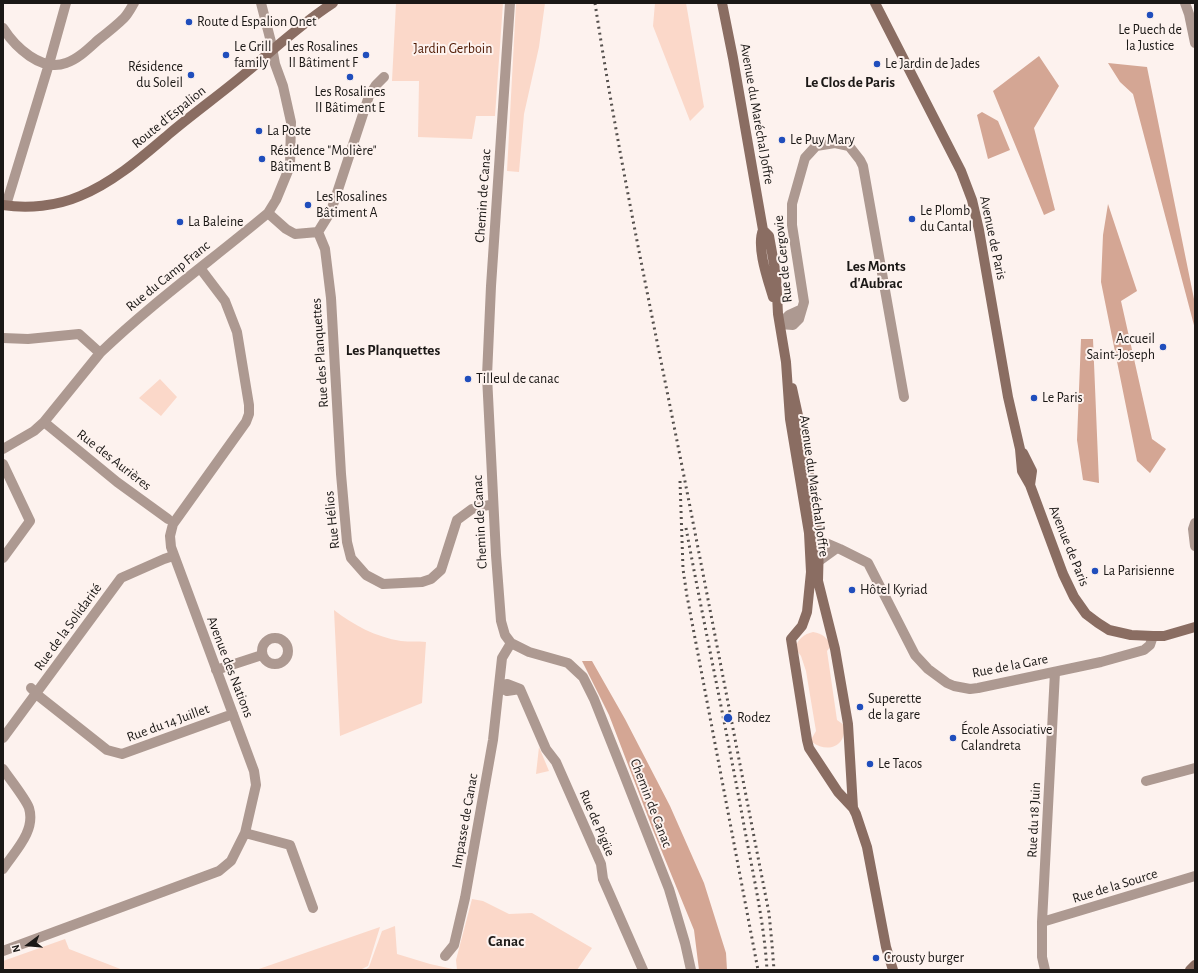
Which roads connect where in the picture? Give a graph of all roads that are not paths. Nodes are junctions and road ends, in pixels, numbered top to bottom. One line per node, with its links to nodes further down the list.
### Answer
1 (66, 3): 12 (street)
2 (134, 3): 12 (street)
3 (261, 3): 11 (street, Rue du Camp Franc)
4 (333, 3): 11 (main road, Route d'Espalion)
5 (510, 3): 27 (street, Chemin de Canac)
6 (722, 3): 18 (main road, Avenue du Maréchal Joffre)
7 (875, 3): 37 (main road, Avenue de Paris)
8 (1185, 3): 10 (street)
9 (3, 28): 12 (street)
10 (1195, 43)
11 (272, 50): 14 (main road, Route d'Espalion); 15 (street, Rue du Camp Franc)
12 (49, 64): 14 (street)
13 (384, 77): 16 (street)
14 (5, 205)
15 (268, 213): 16 (street); 17 (street, Rue du Camp Franc)
16 (318, 232): 26 (street, Rue des Planquettes)
17 (200, 268): 20 (street, Rue du Camp Franc); 33 (street, Avenue des Nations)
18 (779, 319): 21 (main road, Avenue du Maréchal Joffre); 22 (street, Rue de Gergovie)
19 (3, 338): 20 (street)
20 (100, 353): 23 (street, Rue du Camp Franc)
21 (786, 362): 30 (main road, Avenue du Maréchal Joffre); 49 (main road, Avenue du Maréchal Joffre)
22 (904, 397)
23 (44, 422): 24 (street, Rue du Camp Franc); 28 (street, Rue des Aurières)
24 (3, 449)
25 (3, 464): 34 (street)
26 (341, 474): 27 (street, Rue Hélios)
27 (493, 504): 38 (street, Chemin de Canac)
28 (168, 519)
29 (1195, 523): 31 (street)
30 (819, 540): 32 (street, Rue de la Gare); 35 (main road, Avenue du Maréchal Joffre)
31 (1195, 546)
32 (837, 548): 35 (street); 41 (street, Rue de la Gare)
33 (173, 556): 40 (street, Avenue des Nations); 43 (street, Rue de la Solidarité)
34 (3, 558)
35 (819, 561): 49 (main road, Avenue du Maréchal Joffre)
36 (1195, 627): 37 (main road, Avenue de Paris)
37 (1153, 636): 41 (street, Rue de la Gare)
38 (511, 643): 42 (street); 59 (street, Chemin de Canac)
39 (262, 655): 40 (street)
40 (216, 670): 44 (street, Avenue des Nations)
41 (1055, 672): 54 (street, Rue du 18 Juin)
42 (500, 687): 56 (street, Impasse de Canac); 58 (street, Rue de Pigüe)
43 (33, 691): 44 (street, Rue du 14 Juillet); 45 (street, Rue de la Solidarité)
44 (233, 714): 50 (street, Avenue des Nations)
45 (3, 738)
46 (1195, 768): 48 (street)
47 (3, 769): 51 (street)
48 (1146, 781)
49 (853, 808): 60 (main road, Avenue du Maréchal Joffre)
50 (245, 833): 53 (street); 55 (street, Avenue des Nations)
51 (3, 869)
52 (1195, 876): 54 (street, Rue de la Source)
53 (313, 908)
54 (1042, 922): 61 (street, Rue du 18 Juin)
55 (3, 951)
56 (445, 956)
57 (1195, 965): 62 (main road)
58 (643, 970)
59 (691, 970)
60 (893, 970)
61 (1045, 970)
62 (1190, 970)

